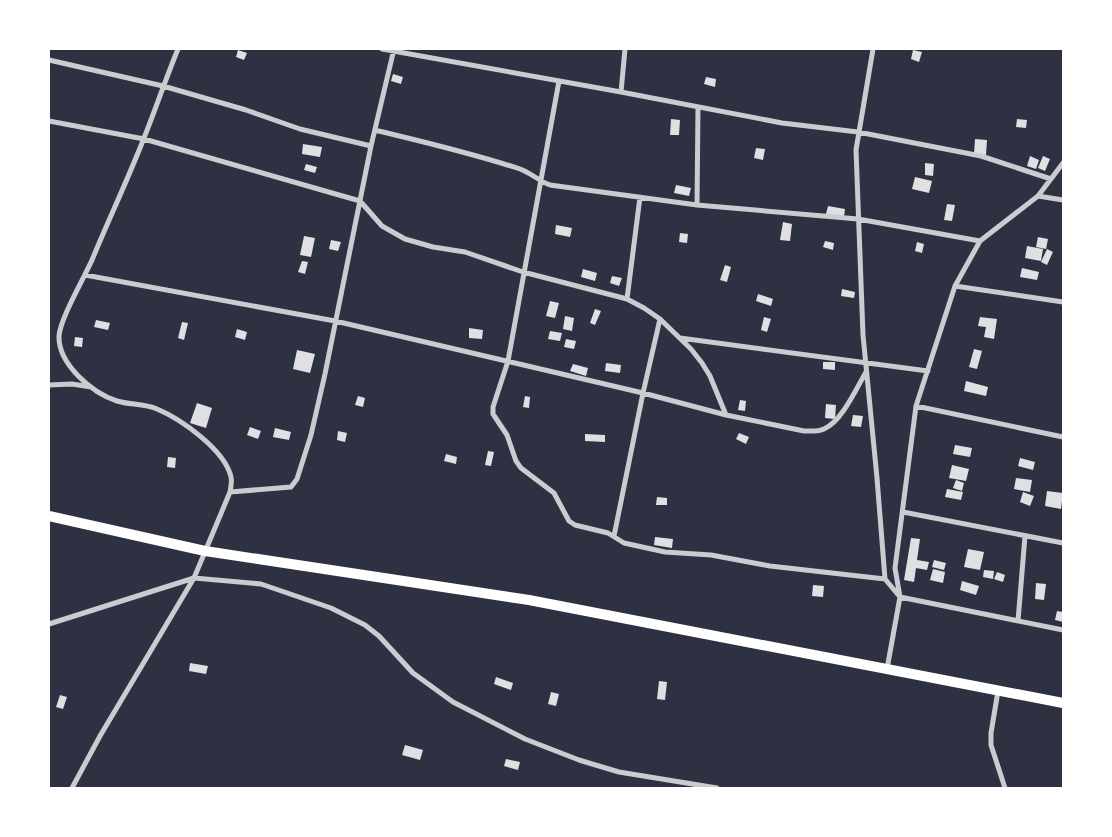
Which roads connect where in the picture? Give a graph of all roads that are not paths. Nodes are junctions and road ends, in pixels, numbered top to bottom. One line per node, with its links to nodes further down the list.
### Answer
1 (178, 49): 8 (street)
2 (382, 49): 5 (street)
3 (625, 49): 9 (street)
4 (873, 49): 13 (street)
5 (394, 50): 7 (street); 12 (street)
6 (49, 60): 8 (street)
7 (560, 81): 9 (street); 18 (street)
8 (163, 86): 14 (street); 15 (street)
9 (621, 92): 10 (street)
10 (698, 108): 13 (street); 23 (street)
11 (49, 121): 14 (street)
12 (375, 130): 15 (street); 18 (street)
13 (858, 132): 17 (street); 24 (street)
14 (144, 139): 22 (street); 27 (street)
15 (371, 146): 22 (street)
16 (1063, 163): 17 (street)
17 (1051, 179): 19 (street)
18 (542, 182): 20 (street); 26 (street)
19 (1038, 196): 21 (street); 25 (street)
20 (640, 197): 23 (street); 29 (street)
21 (1063, 200)
22 (360, 201): 26 (street); 32 (street)
23 (697, 205): 24 (street)
24 (858, 219): 25 (street); 35 (street)
25 (980, 241): 28 (street)
26 (523, 272): 29 (street); 34 (street)
27 (85, 275): 32 (street); 39 (street)
28 (955, 286): 30 (street); 36 (street)
29 (627, 299): 31 (street)
30 (1063, 302)
31 (660, 319): 33 (street); 40 (street)
32 (335, 321): 34 (street); 44 (street)
33 (680, 338): 35 (street); 42 (street)
34 (508, 361): 40 (street); 47 (street)
35 (865, 361): 36 (street); 37 (street)
36 (928, 371): 41 (street)
37 (866, 372): 42 (street); 52 (street)
38 (49, 385): 39 (street)
39 (92, 387): 44 (street)
40 (643, 393): 42 (street); 47 (street)
41 (916, 406): 43 (street); 45 (street)
42 (726, 415)
43 (1063, 437)
44 (230, 492): 50 (street)
45 (902, 512): 48 (street); 53 (street)
46 (49, 516): 50 (main road)
47 (614, 536): 52 (street)
48 (1025, 536): 49 (street); 54 (street)
49 (1063, 543)
50 (205, 551): 51 (street); 57 (main road)
51 (194, 578): 55 (street); 60 (street); 61 (street)
52 (885, 579): 53 (street)
53 (900, 597): 54 (street); 57 (street)
54 (1018, 621): 56 (street)
55 (49, 624)
56 (1063, 630)
57 (886, 669): 58 (main road)
58 (998, 691): 59 (main road); 62 (street)
59 (1063, 703)
60 (72, 788)
61 (717, 788)
62 (1005, 788)

